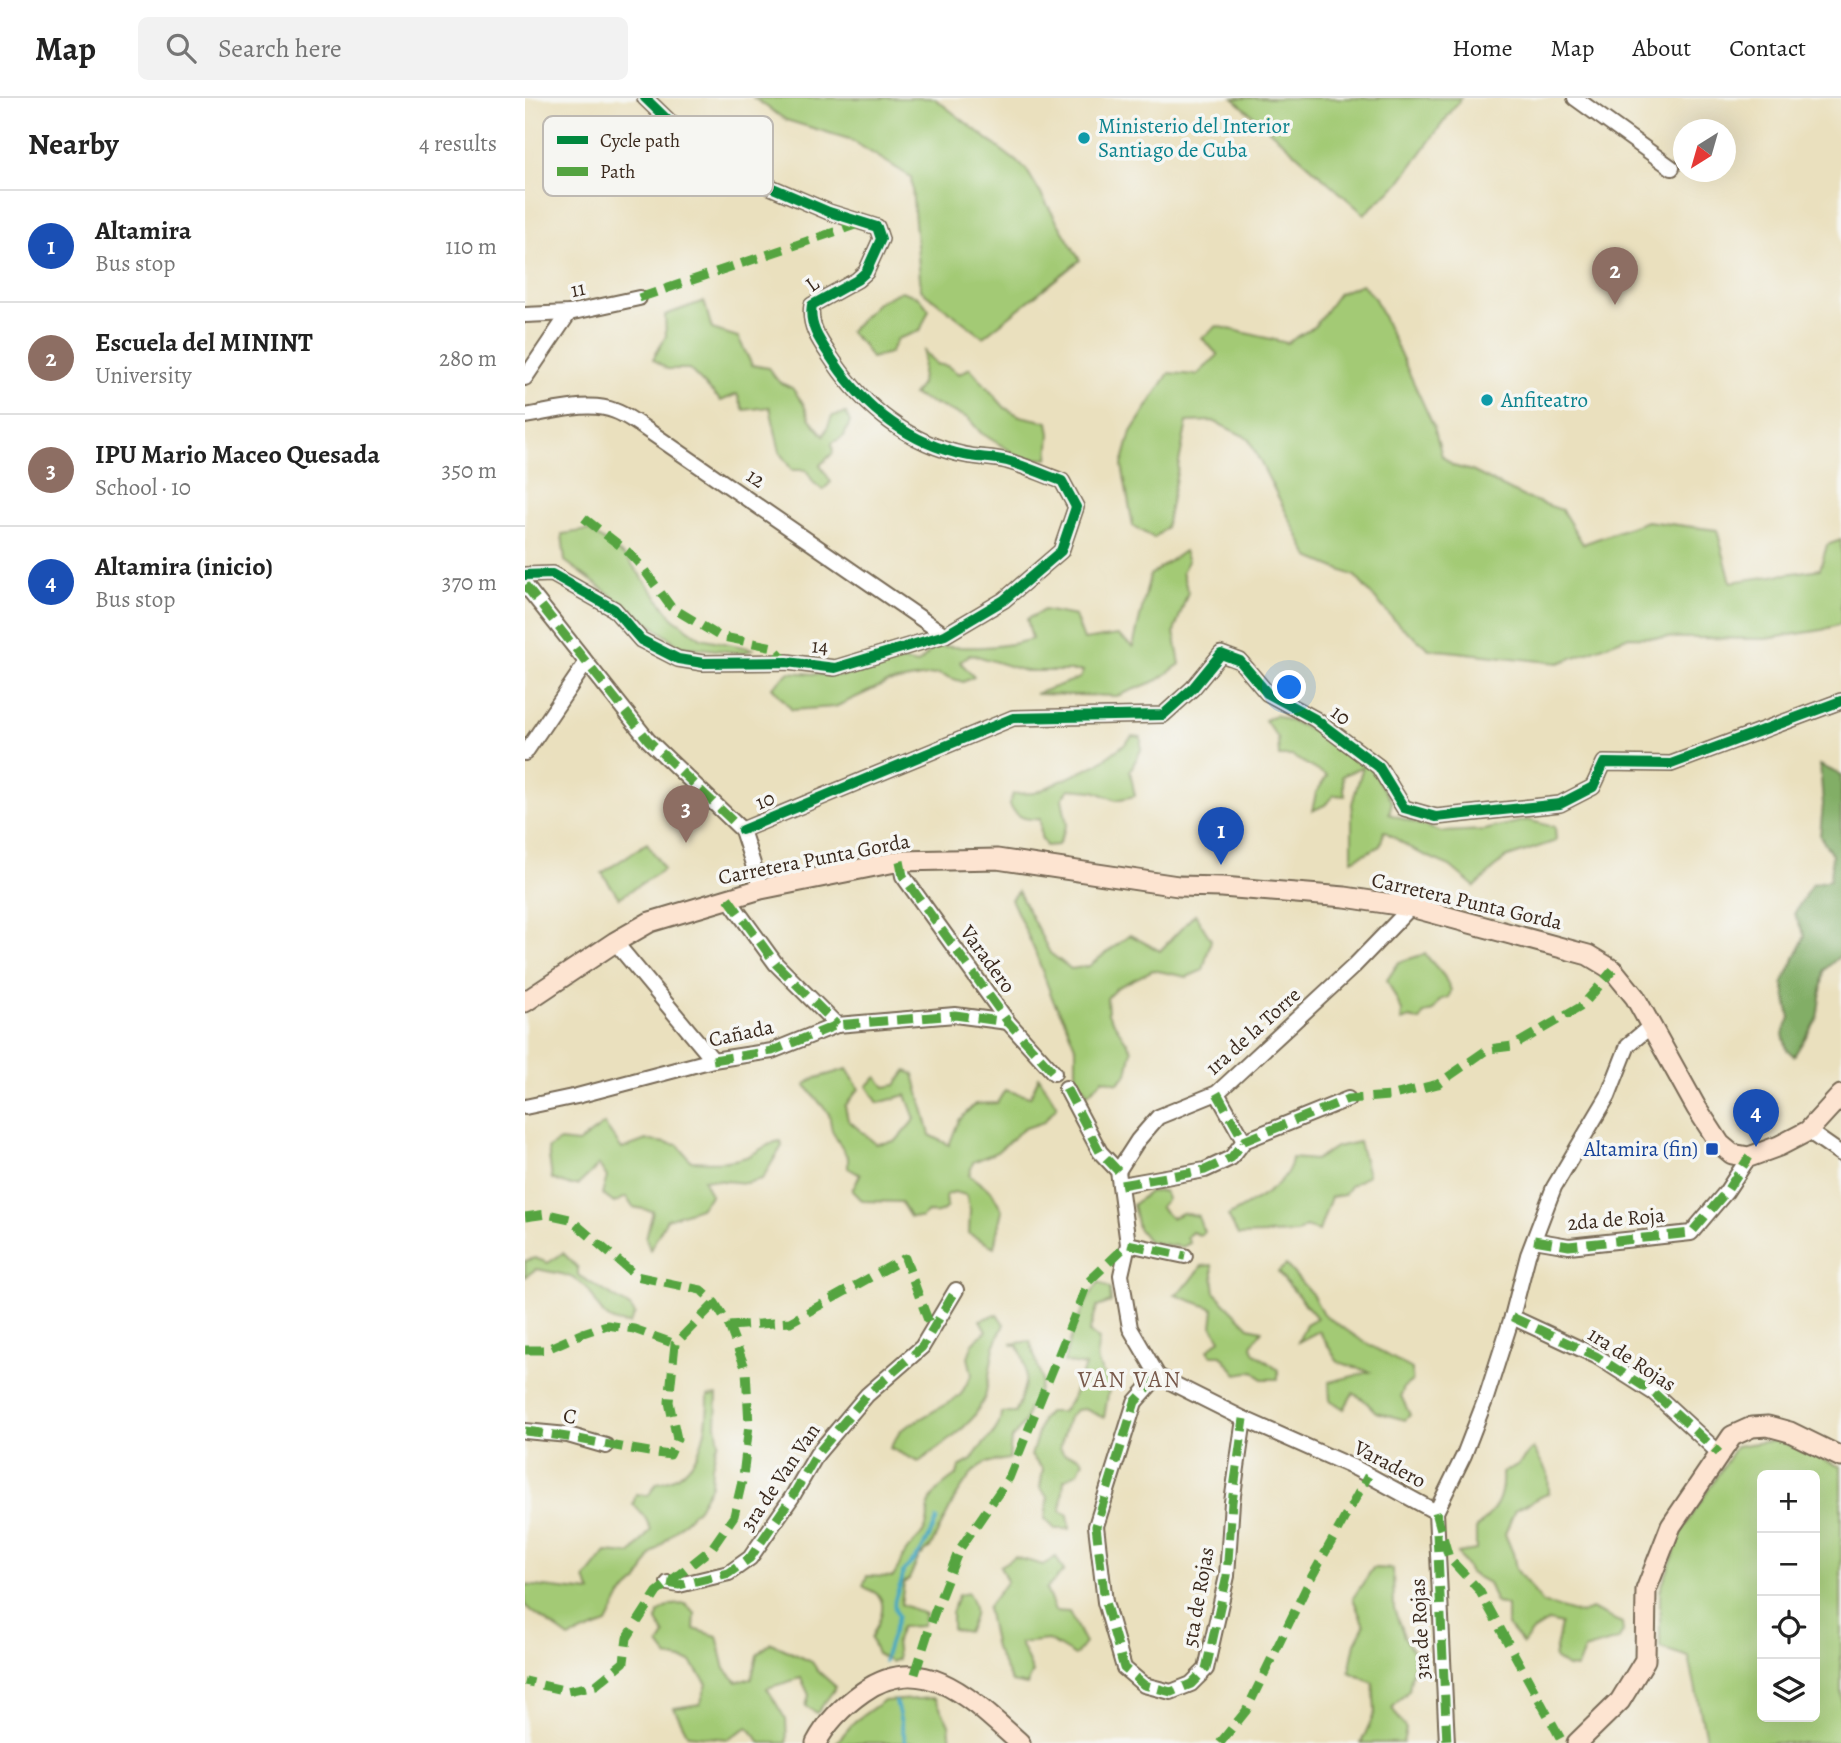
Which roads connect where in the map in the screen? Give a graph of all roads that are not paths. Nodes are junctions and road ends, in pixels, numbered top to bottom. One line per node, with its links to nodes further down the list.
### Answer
1 (645, 98): 3 (street, L)
2 (1575, 98): 4 (street)
3 (663, 116)
4 (1672, 168)
5 (773, 188): 11 (street, L)
6 (639, 298): 7 (street, 11)
7 (569, 313): 8 (street, 11); 9 (street)
8 (525, 315)
9 (525, 378)
10 (525, 416): 14 (street, 12)
11 (1076, 507): 14 (street, 14)
12 (525, 575): 14 (street, 14)
13 (525, 586): 15 (street, 10)
14 (945, 635)
15 (586, 663): 17 (street); 18 (street, 10)
16 (1841, 701): 18 (street, 10)
17 (525, 753)
18 (742, 830): 20 (street, 10)
19 (900, 861): 20 (main road, Carretera Punta Gorda); 22 (main road, Carretera Punta Gorda); 25 (street, Varadero)
20 (761, 889): 21 (main road, Carretera Punta Gorda)
21 (728, 898): 23 (main road, Carretera Punta Gorda); 26 (street)
22 (1411, 907): 27 (main road, Carretera Punta Gorda); 31 (street, 1ra de la Torre)
23 (615, 943): 24 (main road, Carretera Punta Gorda); 28 (street)
24 (525, 1002)
25 (1008, 1022): 26 (street, Cañada); 29 (street, Varadero)
26 (837, 1025): 28 (street, Cañada)
27 (1652, 1025): 38 (main road, Carretera Punta Gorda); 40 (street, Varadero)
28 (713, 1060): 34 (street, Cañada)
29 (1054, 1073)
30 (1066, 1088): 39 (street)
31 (1217, 1093): 36 (street); 39 (street, 1ra de la Torre)
32 (1841, 1095): 35 (main road)
33 (1348, 1099): 36 (street)
34 (525, 1107)
35 (1808, 1132): 37 (street); 38 (main road)
36 (1244, 1141): 39 (street)
37 (1841, 1154)
38 (1749, 1157): 40 (street, 2da de Roja)
39 (1119, 1178): 41 (street)
40 (1534, 1240): 44 (street, Varadero)
41 (1128, 1244): 42 (street); 45 (street)
42 (1185, 1255)
43 (956, 1290): 52 (street, 3ra de Van Van)
44 (1512, 1317): 49 (street, 1ra de Rojas); 51 (street, Varadero)
45 (1158, 1377): 46 (street, Varadero); 46 (street, 5ta de Rojas)
46 (1244, 1419): 51 (street, Varadero)
47 (525, 1431): 48 (street, C)
48 (606, 1446)
49 (1719, 1453): 50 (main road); 56 (main road)
50 (1841, 1457)
51 (1436, 1513): 55 (street, 3ra de Rojas)
52 (668, 1583)
53 (816, 1743): 54 (main road)
54 (1020, 1743)
55 (1447, 1743)
56 (1577, 1743)

